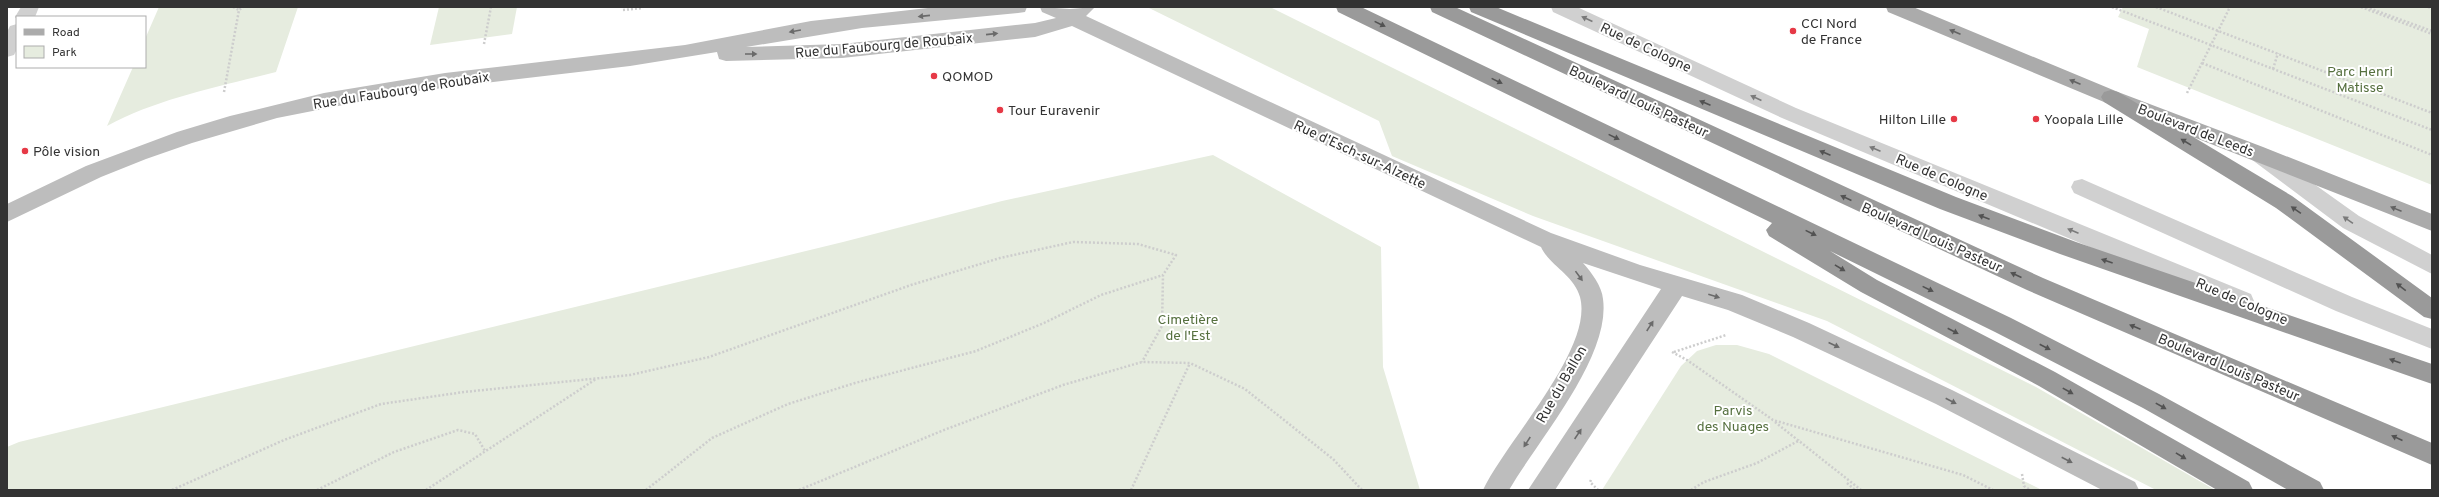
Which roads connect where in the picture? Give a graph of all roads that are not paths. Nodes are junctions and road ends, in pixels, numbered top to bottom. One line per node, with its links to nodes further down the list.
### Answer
1 (30, 7): 11 (street)
2 (869, 7): 12 (street)
3 (1018, 7): 12 (street, Rue du Faubourg de Roubaix, one-way to 12)
4 (1050, 7): 10 (street, Rue d'Esch-sur-Alzette)
5 (1345, 7): 18 (highway, one-way to 18)
6 (1439, 7): 29 (highway, Boulevard Louis Pasteur, one-way to 6)
7 (1478, 7): 26 (highway, one-way to 7)
8 (1560, 7): 26 (street, Rue de Cologne, one-way to 8)
9 (1895, 7): 16 (main road, Boulevard de Leeds, one-way to 9)
10 (1079, 13): 15 (street, Rue du Faubourg de Roubaix, one-way to 10); 22 (street, Rue d'Esch-sur-Alzette)
11 (25, 16)
12 (828, 26): 15 (street, Rue du Faubourg de Roubaix, one-way to 15)
13 (16, 33): 14 (street)
14 (7, 50)
15 (670, 54): 20 (street, Rue du Faubourg de Roubaix)
16 (2111, 97): 17 (main road, Boulevard de Leeds); 25 (highway, one-way to 16)
17 (2256, 152): 21 (main road, Boulevard de Leeds, one-way to 17); 23 (street, one-way to 17)
18 (1688, 173): 33 (highway, one-way to 33); 34 (highway, one-way to 34)
19 (2082, 187): 27 (street)
20 (7, 214)
21 (2432, 223)
22 (1542, 239): 24 (street, Rue d'Esch-sur-Alzette); 30 (street, Rue du Ballon, one-way to 30)
23 (2432, 265)
24 (1677, 284): 31 (street, one-way to 24); 32 (street, one-way to 32)
25 (2432, 310)
26 (2329, 337): 28 (highway, one-way to 26)
27 (2432, 339)
28 (2432, 374)
29 (2432, 454)
30 (1496, 490)
31 (1541, 490)
32 (2126, 490)
33 (2240, 490)
34 (2311, 490)

